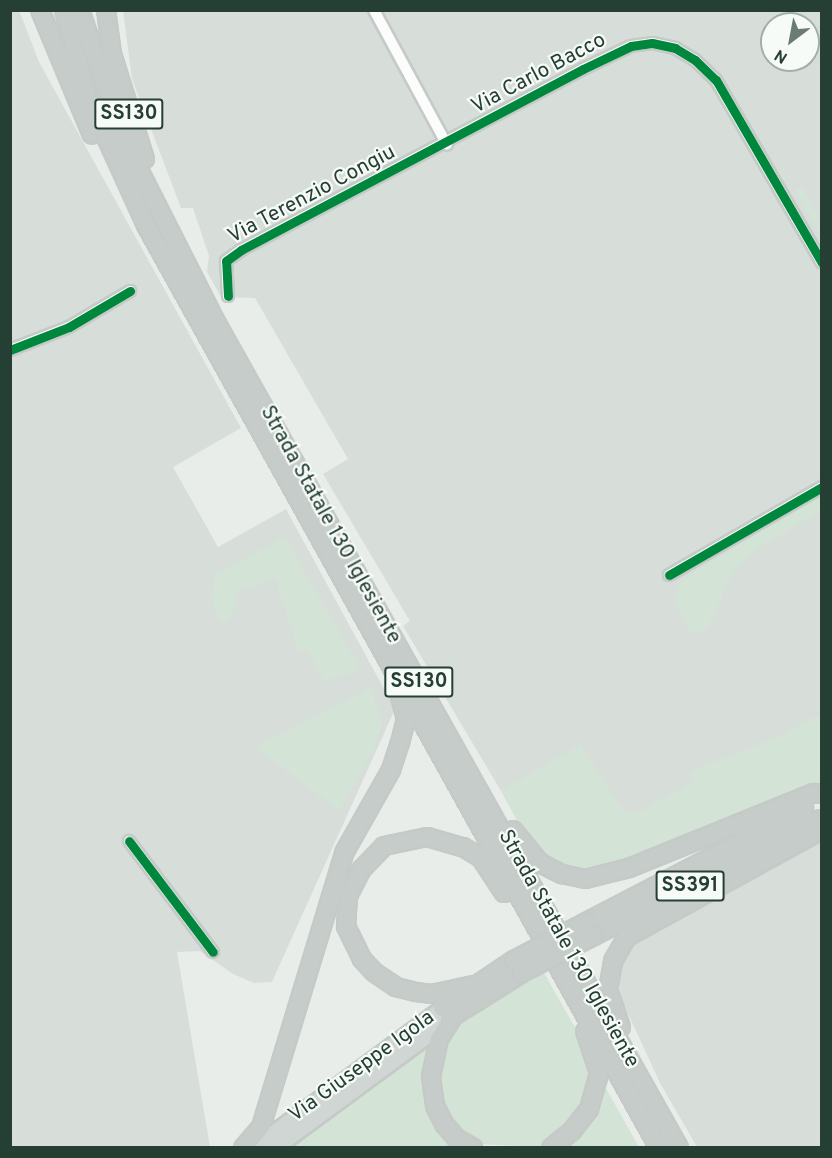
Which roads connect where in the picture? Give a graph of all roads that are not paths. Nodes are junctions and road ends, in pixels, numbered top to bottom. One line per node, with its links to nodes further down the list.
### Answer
1 (32, 10): 7 (highway)
2 (40, 10): 7 (highway, SS130)
3 (64, 10): 10 (highway)
4 (80, 10): 9 (highway)
5 (106, 10): 9 (highway, SS130)
6 (374, 10): 8 (street)
7 (57, 55): 10 (highway, SS130)
8 (447, 145): 11 (street, Via Carlo Bacco); 13 (street, Via Terenzio Congiu)
9 (161, 214): 18 (highway, Strada Statale 130 Iglesiente / SS130)
10 (147, 227): 17 (highway, Strada Statale 130 Iglesiente / SS130)
11 (822, 263)
12 (130, 291): 14 (street)
13 (228, 296)
14 (10, 350)
15 (822, 487): 16 (street)
16 (669, 575)
17 (392, 662): 24 (highway, Strada Statale 130 Iglesiente / SS130); 32 (highway)
18 (464, 762): 19 (highway); 31 (highway, Strada Statale 130 Iglesiente / SS130)
19 (822, 794)
20 (822, 800): 25 (highway, SS391)
21 (822, 819): 25 (highway, SS391)
22 (822, 830): 31 (highway)
23 (129, 841): 26 (street)
24 (532, 921): 28 (highway); 29 (highway, Strada Statale 130 Iglesiente / SS130)
25 (590, 929): 27 (highway, SS391, bridge)
26 (213, 952)
27 (518, 967): 28 (highway, SS391); 30 (highway, SS391)
28 (473, 985): 30 (highway, SS391)
29 (574, 996): 36 (highway); 37 (highway, Strada Statale 130 Iglesiente / SS130)
30 (448, 1014): 33 (main road, Via Giuseppe Igola); 34 (main road, Via Giuseppe Igola); 35 (highway)
31 (632, 1065): 38 (highway, Strada Statale 130 Iglesiente / SS130)
32 (243, 1148)
33 (253, 1148)
34 (274, 1148)
35 (473, 1148)
36 (551, 1148)
37 (659, 1148)
38 (679, 1148)

